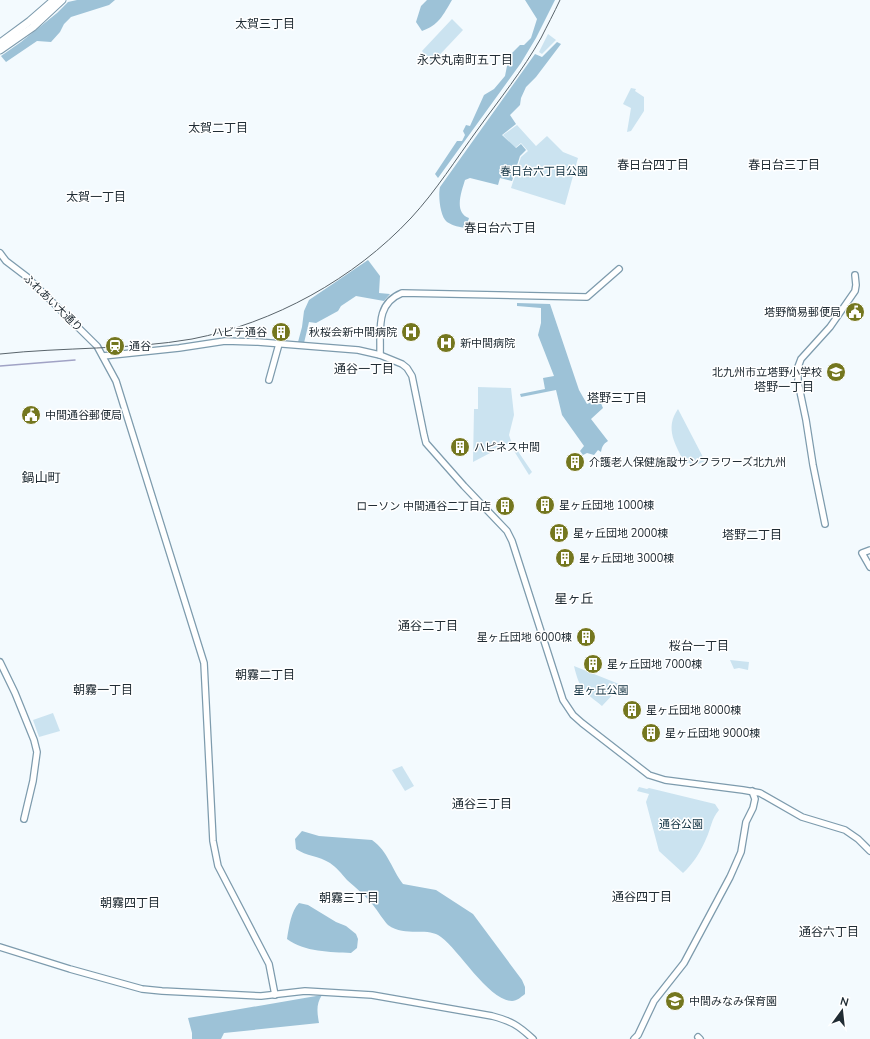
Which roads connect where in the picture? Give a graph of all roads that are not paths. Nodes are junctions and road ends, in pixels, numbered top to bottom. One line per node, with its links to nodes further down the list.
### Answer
1 (54, 0): 3 (main road)
2 (62, 0): 4 (main road)
3 (0, 44)
4 (0, 50)
5 (0, 253): 10 (street, ふれあい大通り)
6 (619, 268): 9 (street)
7 (855, 275): 12 (street)
8 (279, 344): 9 (street); 10 (street); 11 (street)
9 (380, 355): 16 (street)
10 (103, 356): 20 (street, ふれあい大通り)
11 (269, 380)
12 (825, 524)
13 (870, 550): 14 (street)
14 (870, 567)
15 (0, 662): 17 (street)
16 (752, 791): 18 (street); 22 (street)
17 (24, 819)
18 (870, 851)
19 (0, 947): 20 (street)
20 (275, 995): 21 (street)
21 (533, 1039)
22 (634, 1039)

